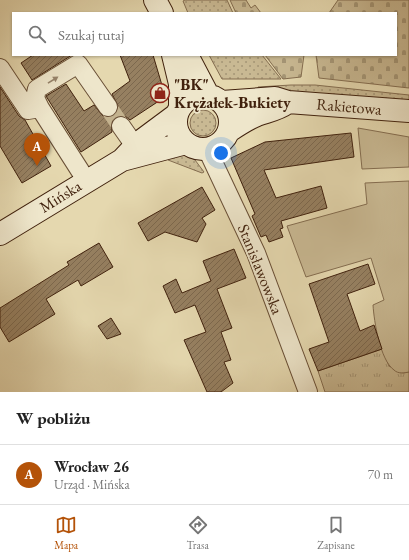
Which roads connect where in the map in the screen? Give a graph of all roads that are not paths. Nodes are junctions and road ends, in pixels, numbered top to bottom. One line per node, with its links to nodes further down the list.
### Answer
1 (155, 0): 2 (street)
2 (161, 12)
3 (173, 56): 10 (street)
4 (188, 56): 6 (street)
5 (0, 68): 9 (street)
6 (215, 98): 7 (street, Rakietowa); 10 (street); 13 (street)
7 (288, 102): 11 (street, Rakietowa); 13 (street)
8 (108, 106): 9 (street, one-way to 8)
9 (40, 108): 17 (street)
10 (178, 111): 14 (street); 16 (street, Mińska)
11 (409, 111)
12 (121, 126): 16 (street)
13 (229, 131): 15 (street)
14 (186, 143): 15 (street); 16 (street, Mińska)
15 (207, 149): 19 (street, Stanisławowska)
16 (128, 153): 17 (street, Mińska)
17 (86, 180): 18 (street, Mińska)
18 (0, 234)
19 (308, 392)

